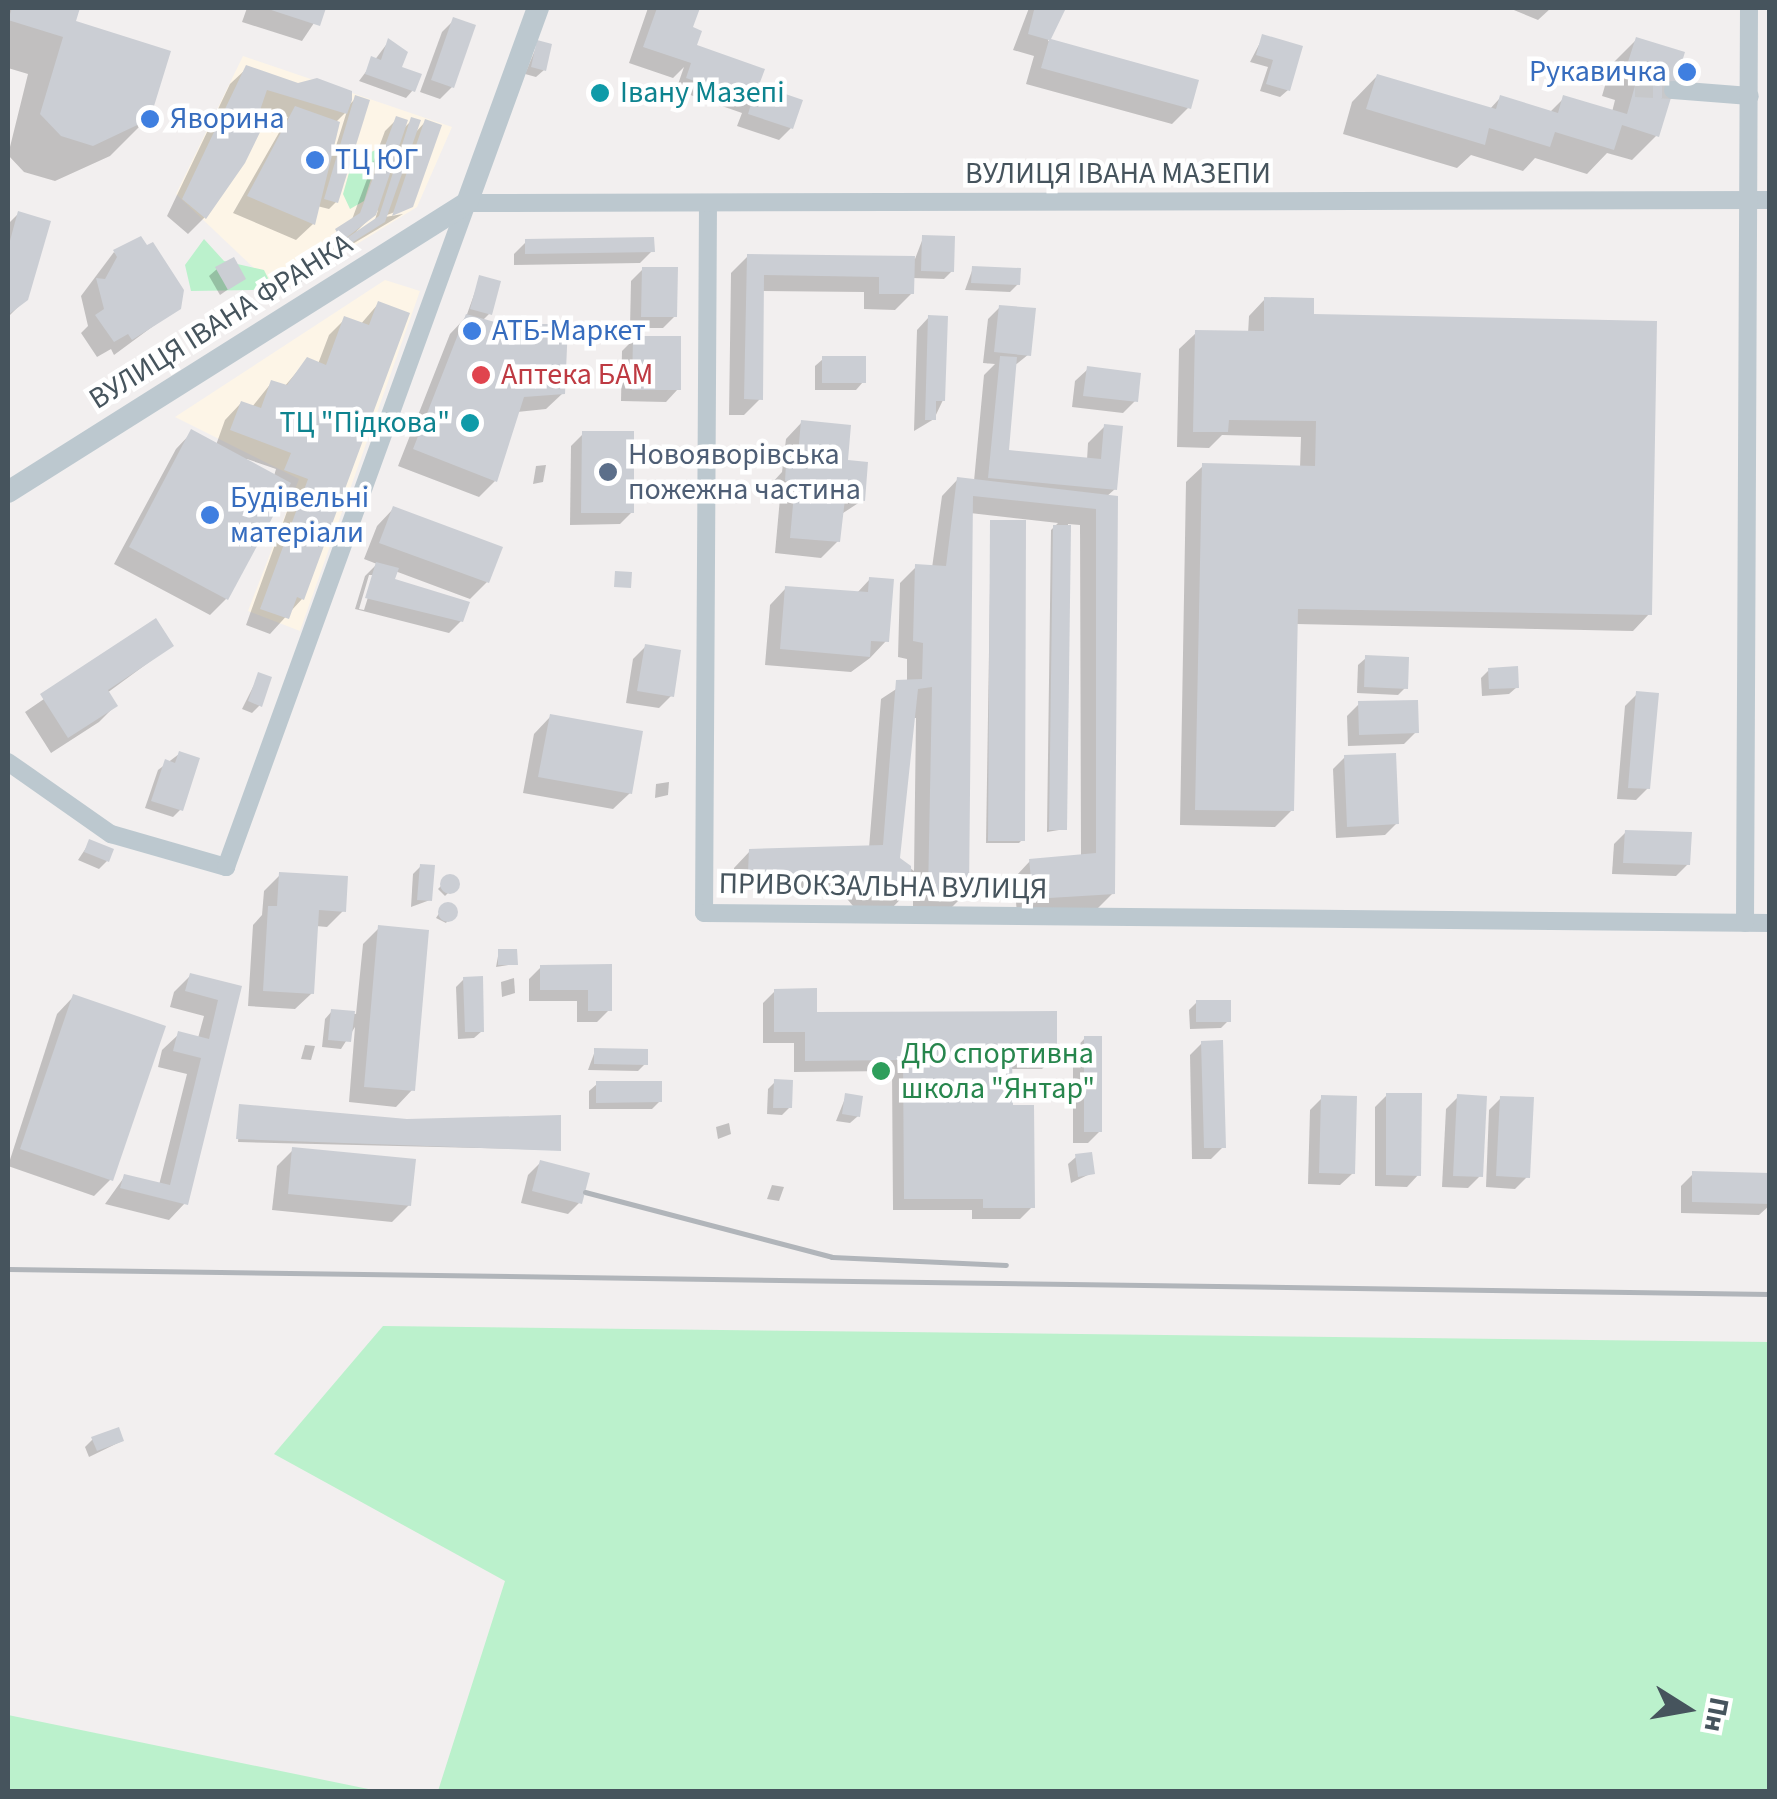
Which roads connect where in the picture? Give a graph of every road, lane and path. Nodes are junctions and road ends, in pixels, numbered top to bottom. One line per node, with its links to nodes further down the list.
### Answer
1 (538, 8): 7 (street)
2 (1749, 8): 4 (street)
3 (1673, 90): 4 (street)
4 (1750, 96): 5 (street)
5 (1761, 200): 6 (street, ВУЛИЦЯ ІВАНА МАЗЕПИ); 10 (street)
6 (708, 202): 7 (street, ВУЛИЦЯ ІВАНА МАЗЕПИ); 10 (street, ПРИВОКЗАЛЬНА ВУЛИЦЯ)
7 (467, 203): 8 (street, ВУЛИЦЯ ІВАНА ФРАНКА); 9 (street)
8 (8, 492)
9 (8, 762)
10 (1745, 923): 11 (street, ПРИВОКЗАЛЬНА ВУЛИЦЯ)
11 (1770, 923)

